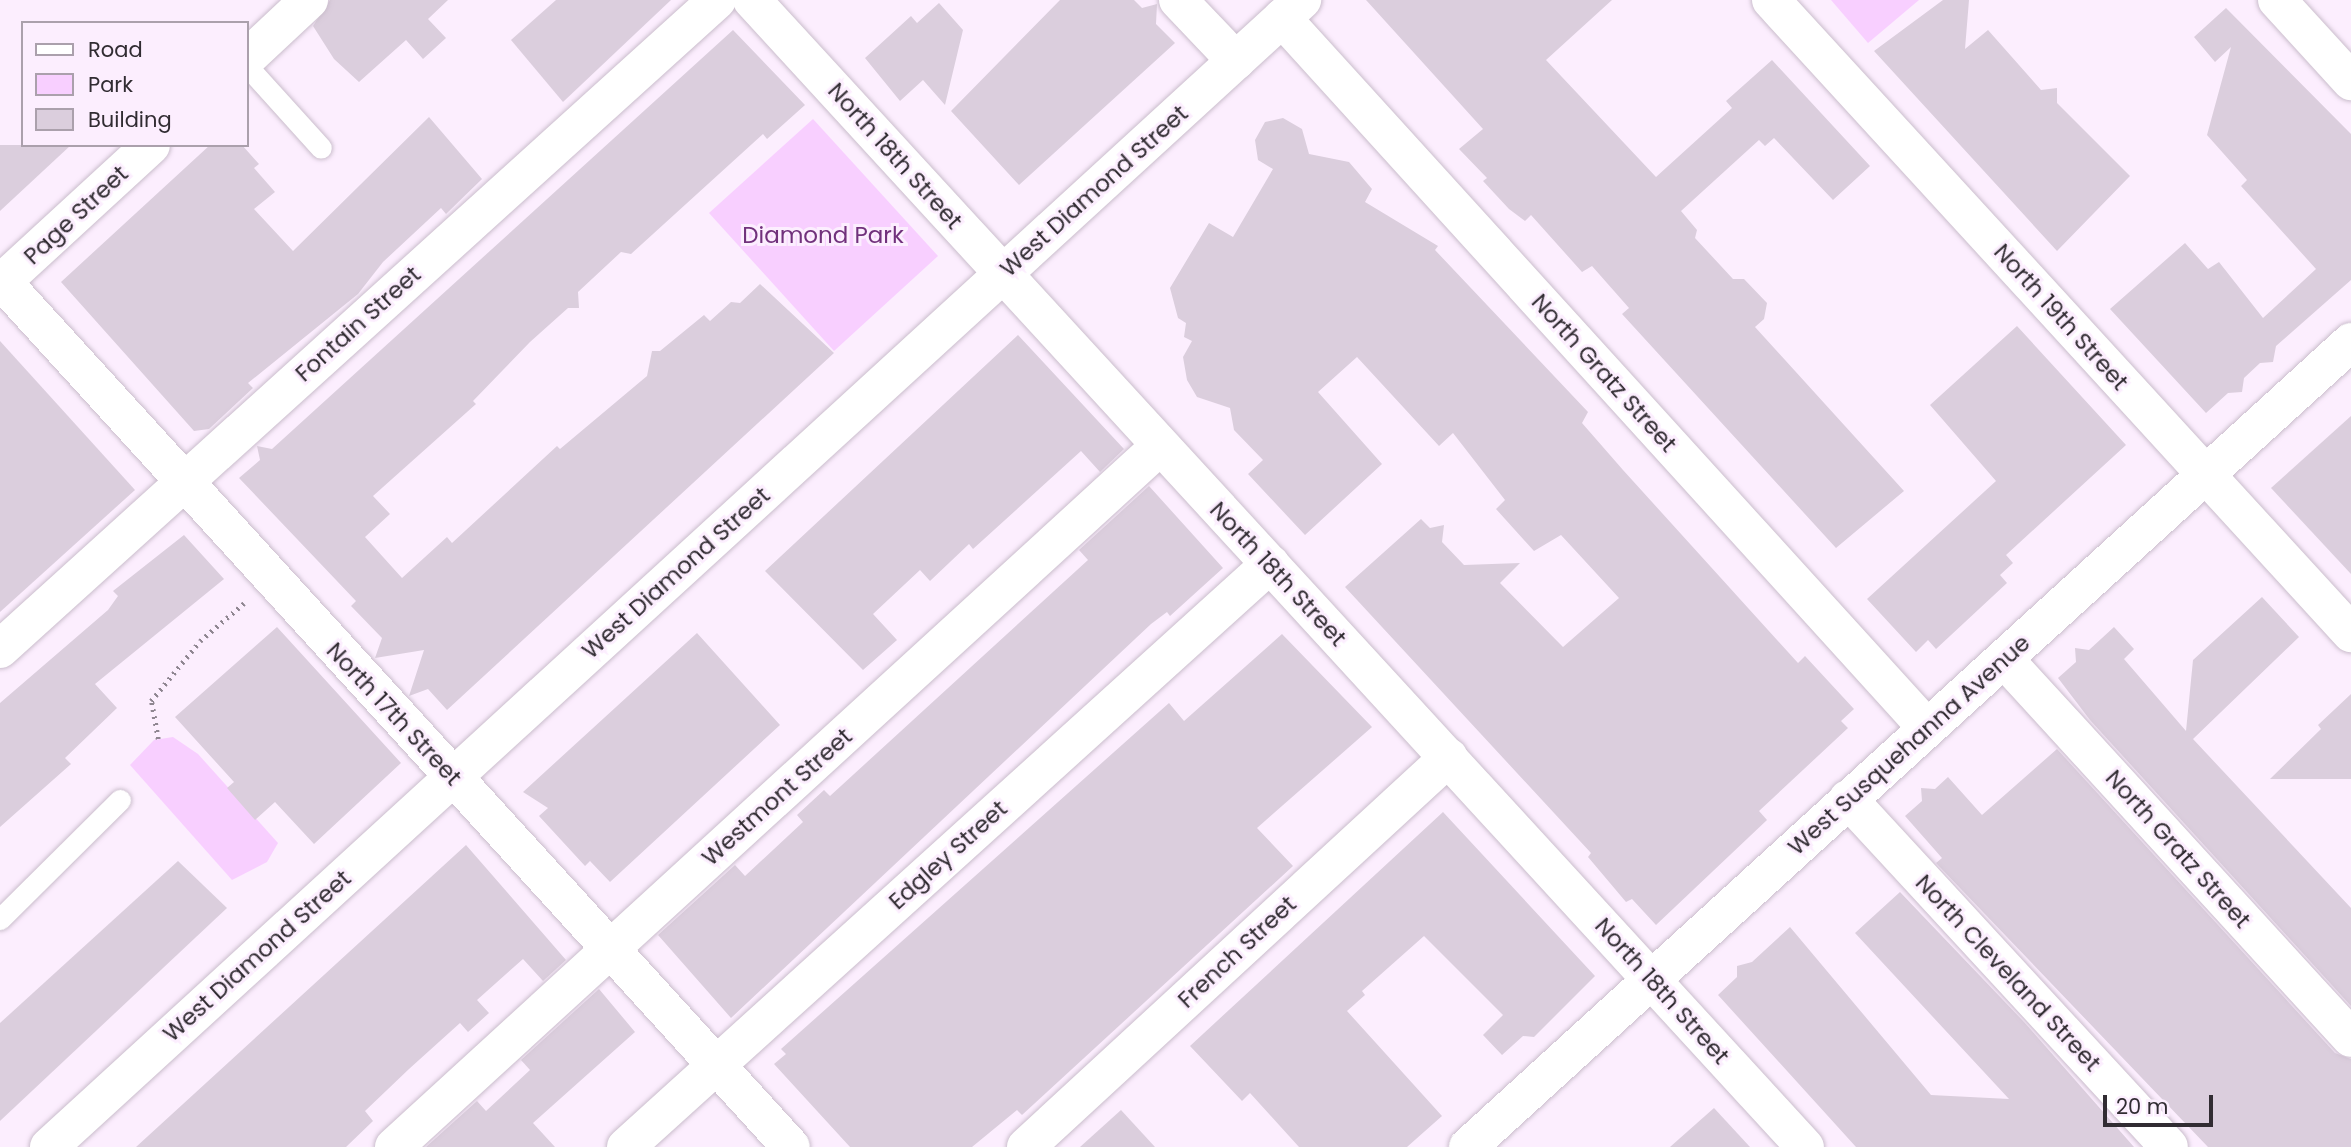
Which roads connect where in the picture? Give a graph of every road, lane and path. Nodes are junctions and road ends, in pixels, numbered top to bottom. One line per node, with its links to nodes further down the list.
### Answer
1 (310, 0): 8 (street)
2 (717, 0): 19 (street, Fontain Street)
3 (752, 0): 14 (street, North 18th Street)
4 (1178, 0): 9 (street)
5 (1771, 0): 18 (street, North 19th Street)
6 (2277, 0): 11 (street)
7 (1292, 9): 9 (street, West Diamond Street); 25 (street, North Gratz Street)
8 (248, 57)
9 (1236, 61): 14 (street, West Diamond Street)
10 (248, 67): 13 (lane)
11 (2351, 81)
12 (149, 147): 15 (street, Page Street)
13 (321, 148)
14 (1002, 275): 17 (street, North 18th Street); 28 (street, West Diamond Street)
15 (1, 281): 19 (street, North 17th Street)
16 (2351, 342): 18 (street, West Susquehanna Avenue)
17 (1160, 446): 20 (street, North 18th Street); 32 (street, Westmont Street)
18 (2204, 473): 22 (street, North 19th Street); 24 (street, West Susquehanna Avenue)
19 (182, 482): 21 (street, North 17th Street); 23 (street, Fontain Street)
20 (1270, 564): 27 (street, North 18th Street); 35 (street, Edgley Street)
21 (272, 580): 26 (path); 28 (street, North 17th Street)
22 (2351, 633)
23 (0, 649)
24 (2005, 660): 25 (street, West Susquehanna Avenue); 34 (street, North Gratz Street)
25 (1926, 727): 29 (street, West Susquehanna Avenue)
26 (158, 739)
27 (1449, 757): 33 (street, North 18th Street); 40 (street, French Street)
28 (453, 777): 32 (street, North 17th Street); 36 (street, West Diamond Street)
29 (1848, 799): 33 (street, West Susquehanna Avenue); 43 (street, North Cleveland Street)
30 (120, 800): 31 (lane)
31 (0, 919)
32 (610, 950): 35 (street, North 17th Street); 37 (street, Westmont Street)
33 (1651, 980): 41 (street, West Susquehanna Avenue); 42 (street, North 18th Street)
34 (2351, 1038)
35 (717, 1065): 38 (street, Edgley Street); 39 (street, North 17th Street)
36 (49, 1147)
37 (394, 1147)
38 (626, 1147)
39 (791, 1147)
40 (1026, 1147)
41 (1468, 1147)
42 (1805, 1147)
43 (2169, 1147)

